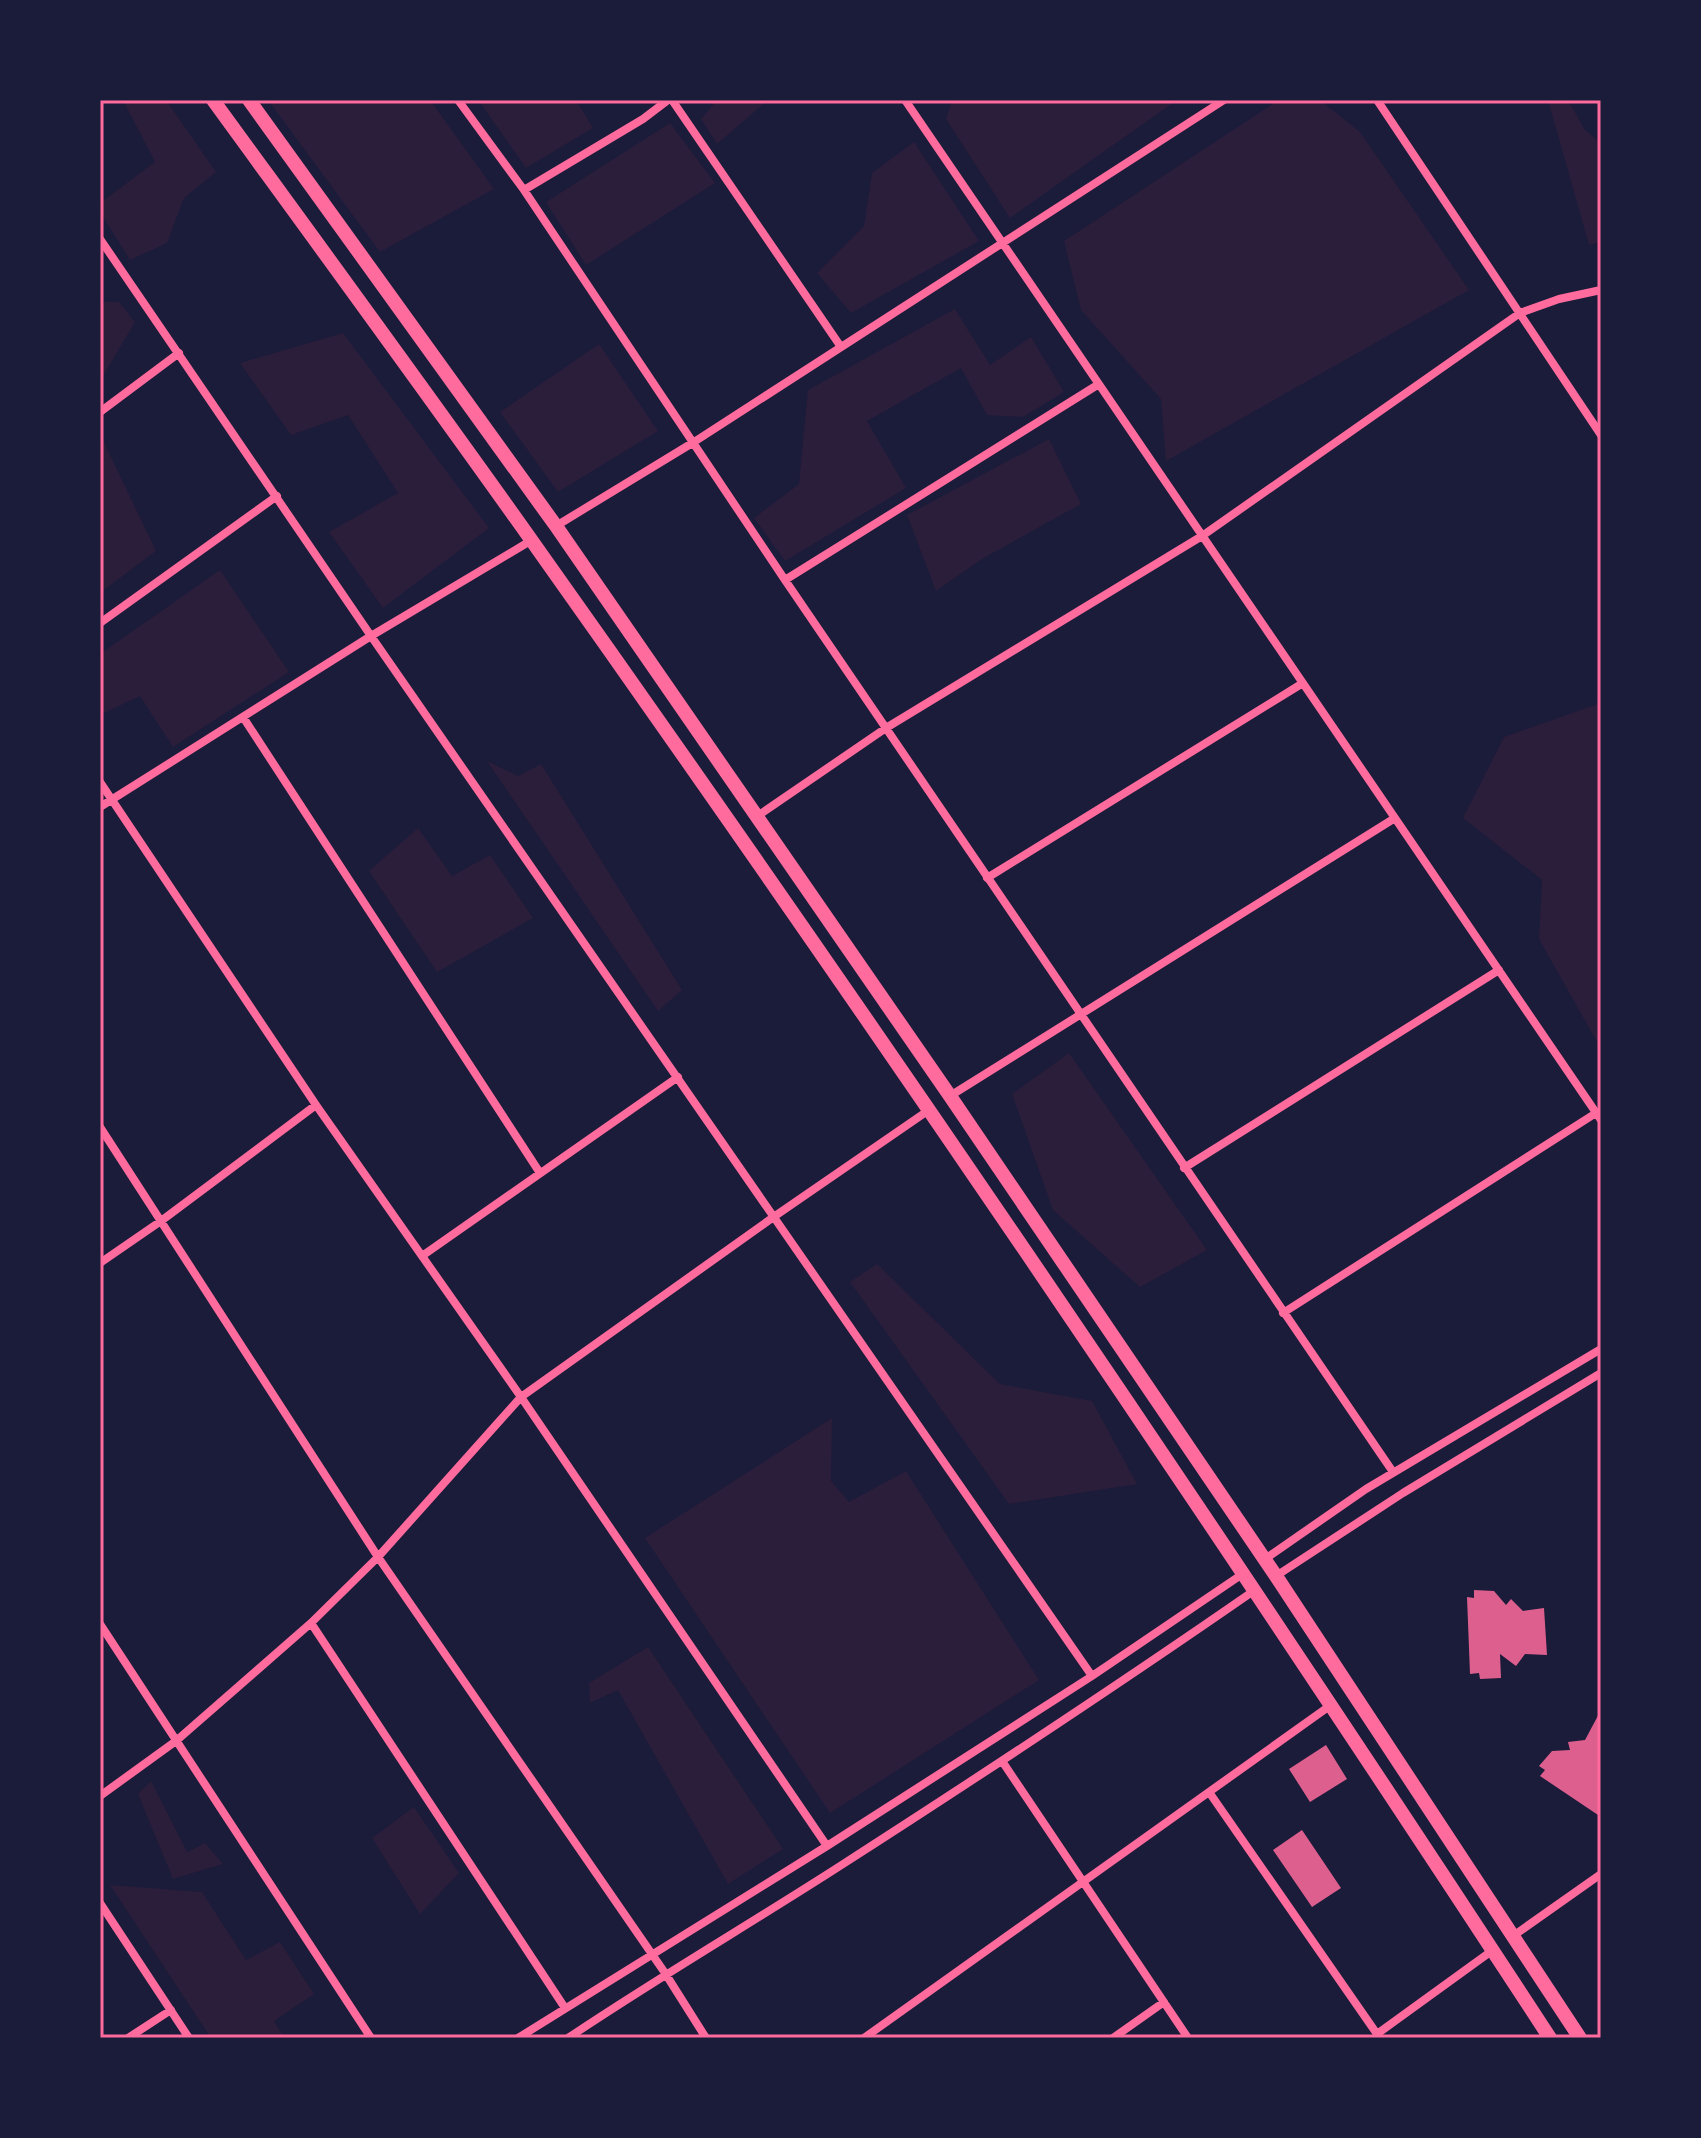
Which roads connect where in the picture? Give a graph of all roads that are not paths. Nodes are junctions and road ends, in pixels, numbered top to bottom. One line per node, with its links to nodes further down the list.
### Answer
1 (213, 100): 22 (street)
2 (249, 100): 20 (street)
3 (458, 100): 8 (street)
4 (670, 100): 8 (street); 13 (street)
5 (905, 100): 10 (street)
6 (1224, 100): 10 (street)
7 (1377, 100): 12 (street)
8 (524, 190): 18 (street)
9 (100, 239): 14 (street)
10 (1003, 242): 13 (street); 15 (street)
11 (1601, 290): 12 (street)
12 (1520, 313): 17 (street); 21 (street)
13 (841, 347): 18 (street)
14 (179, 353): 16 (street); 19 (street)
15 (1099, 384): 21 (street); 23 (street)
16 (100, 412)
17 (1601, 435)
18 (694, 442): 20 (street); 23 (street)
19 (277, 496): 24 (street); 25 (street)
20 (556, 526): 22 (street); 32 (street)
21 (1202, 536): 26 (street); 28 (street)
22 (532, 540): 25 (street); 40 (street)
23 (785, 580): 28 (street)
24 (100, 623)
25 (371, 636): 27 (street); 37 (street)
26 (1303, 683): 33 (street); 34 (street)
27 (243, 717): 30 (street); 44 (street)
28 (886, 728): 32 (street); 34 (street)
29 (100, 782): 30 (street)
30 (112, 800): 31 (street); 39 (street)
31 (100, 807)
32 (756, 817): 38 (street)
33 (1395, 818): 35 (street); 36 (street)
34 (987, 878): 36 (street)
35 (1499, 970): 41 (street); 43 (street)
36 (1080, 1014): 38 (street); 43 (street)
37 (678, 1077): 44 (street); 45 (street)
38 (950, 1096): 55 (street)
39 (316, 1105): 46 (street); 47 (street)
40 (929, 1110): 45 (street); 56 (street)
41 (1599, 1117): 49 (street)
42 (100, 1127): 46 (street)
43 (1184, 1168): 49 (street)
44 (540, 1173): 47 (street)
45 (775, 1216): 52 (street); 61 (street)
46 (161, 1221): 48 (street); 54 (street)
47 (422, 1256): 52 (street)
48 (100, 1263)
49 (1283, 1313): 53 (street)
50 (1601, 1349): 53 (street)
51 (1601, 1373): 57 (street)
52 (521, 1397): 54 (street); 67 (street)
53 (1393, 1472): 55 (street)
54 (378, 1557): 59 (street); 73 (street)
55 (1265, 1559): 56 (street); 57 (street)
56 (1244, 1573): 58 (street); 61 (street)
57 (1276, 1576): 58 (street); 71 (street)
58 (1255, 1590): 62 (street); 64 (street)
59 (311, 1623): 63 (street); 76 (street)
60 (100, 1624): 63 (street)
61 (1092, 1676): 67 (street)
62 (1332, 1705): 65 (street); 72 (street)
63 (176, 1741): 66 (street); 81 (street)
64 (1002, 1761): 69 (street); 74 (street)
65 (1209, 1792): 69 (street); 78 (street)
66 (100, 1796)
67 (827, 1846): 73 (street)
68 (1601, 1874): 71 (street)
69 (1083, 1882): 75 (street); 85 (street)
70 (100, 1903): 77 (street)
71 (1513, 1936): 72 (street); 89 (street)
72 (1493, 1950): 78 (street); 88 (street)
73 (652, 1954): 74 (street); 76 (street)
74 (665, 1973): 83 (street); 84 (street)
75 (1164, 2002): 86 (street); 87 (street)
76 (565, 2008): 82 (street)
77 (171, 2010): 79 (street); 80 (street)
78 (1375, 2036)
79 (128, 2038)
80 (189, 2038)
81 (371, 2038)
82 (518, 2038)
83 (568, 2038)
84 (706, 2038)
85 (864, 2038)
86 (1113, 2038)
87 (1188, 2038)
88 (1550, 2038)
89 (1580, 2038)

